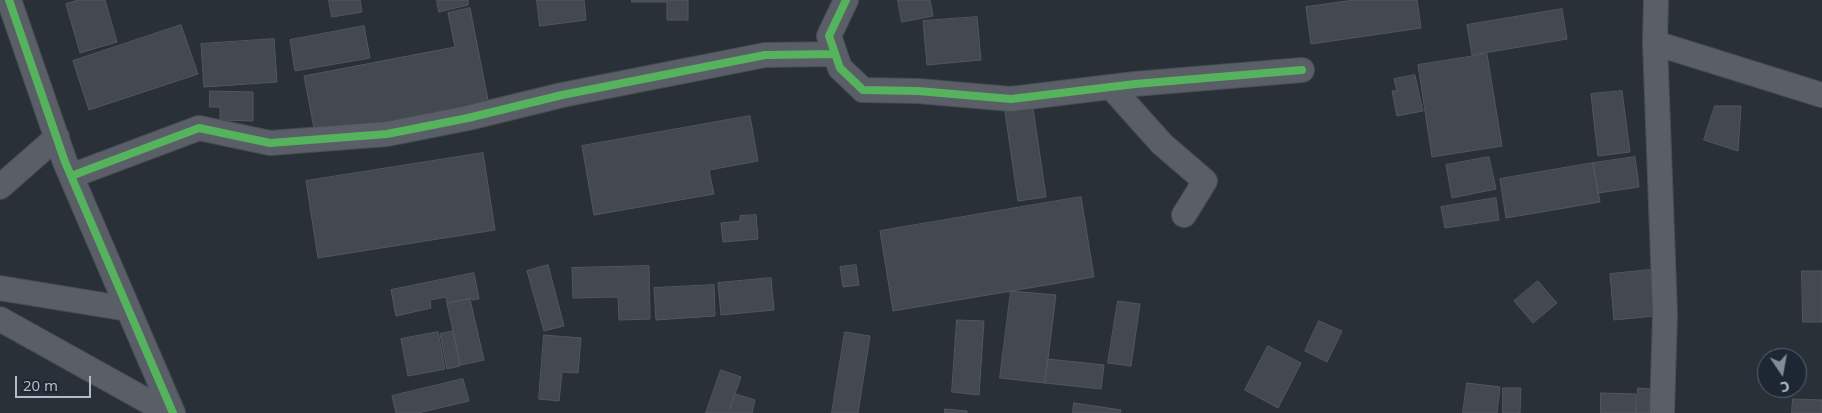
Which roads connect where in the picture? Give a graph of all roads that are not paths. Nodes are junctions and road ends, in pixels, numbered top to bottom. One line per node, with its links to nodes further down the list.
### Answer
1 (9, 0): 9 (street)
2 (846, 0): 5 (street)
3 (1656, 0): 4 (street)
4 (1655, 43): 8 (street); 18 (street)
5 (835, 54): 7 (street); 10 (street)
6 (1302, 70): 7 (street)
7 (1111, 87): 12 (street)
8 (1822, 95)
9 (57, 137): 10 (street); 11 (street)
10 (71, 176): 14 (street)
11 (0, 187)
12 (1184, 215)
13 (0, 288): 14 (street)
14 (128, 309): 17 (street)
15 (2, 322): 16 (street)
16 (169, 413)
17 (173, 413)
18 (1662, 413)

